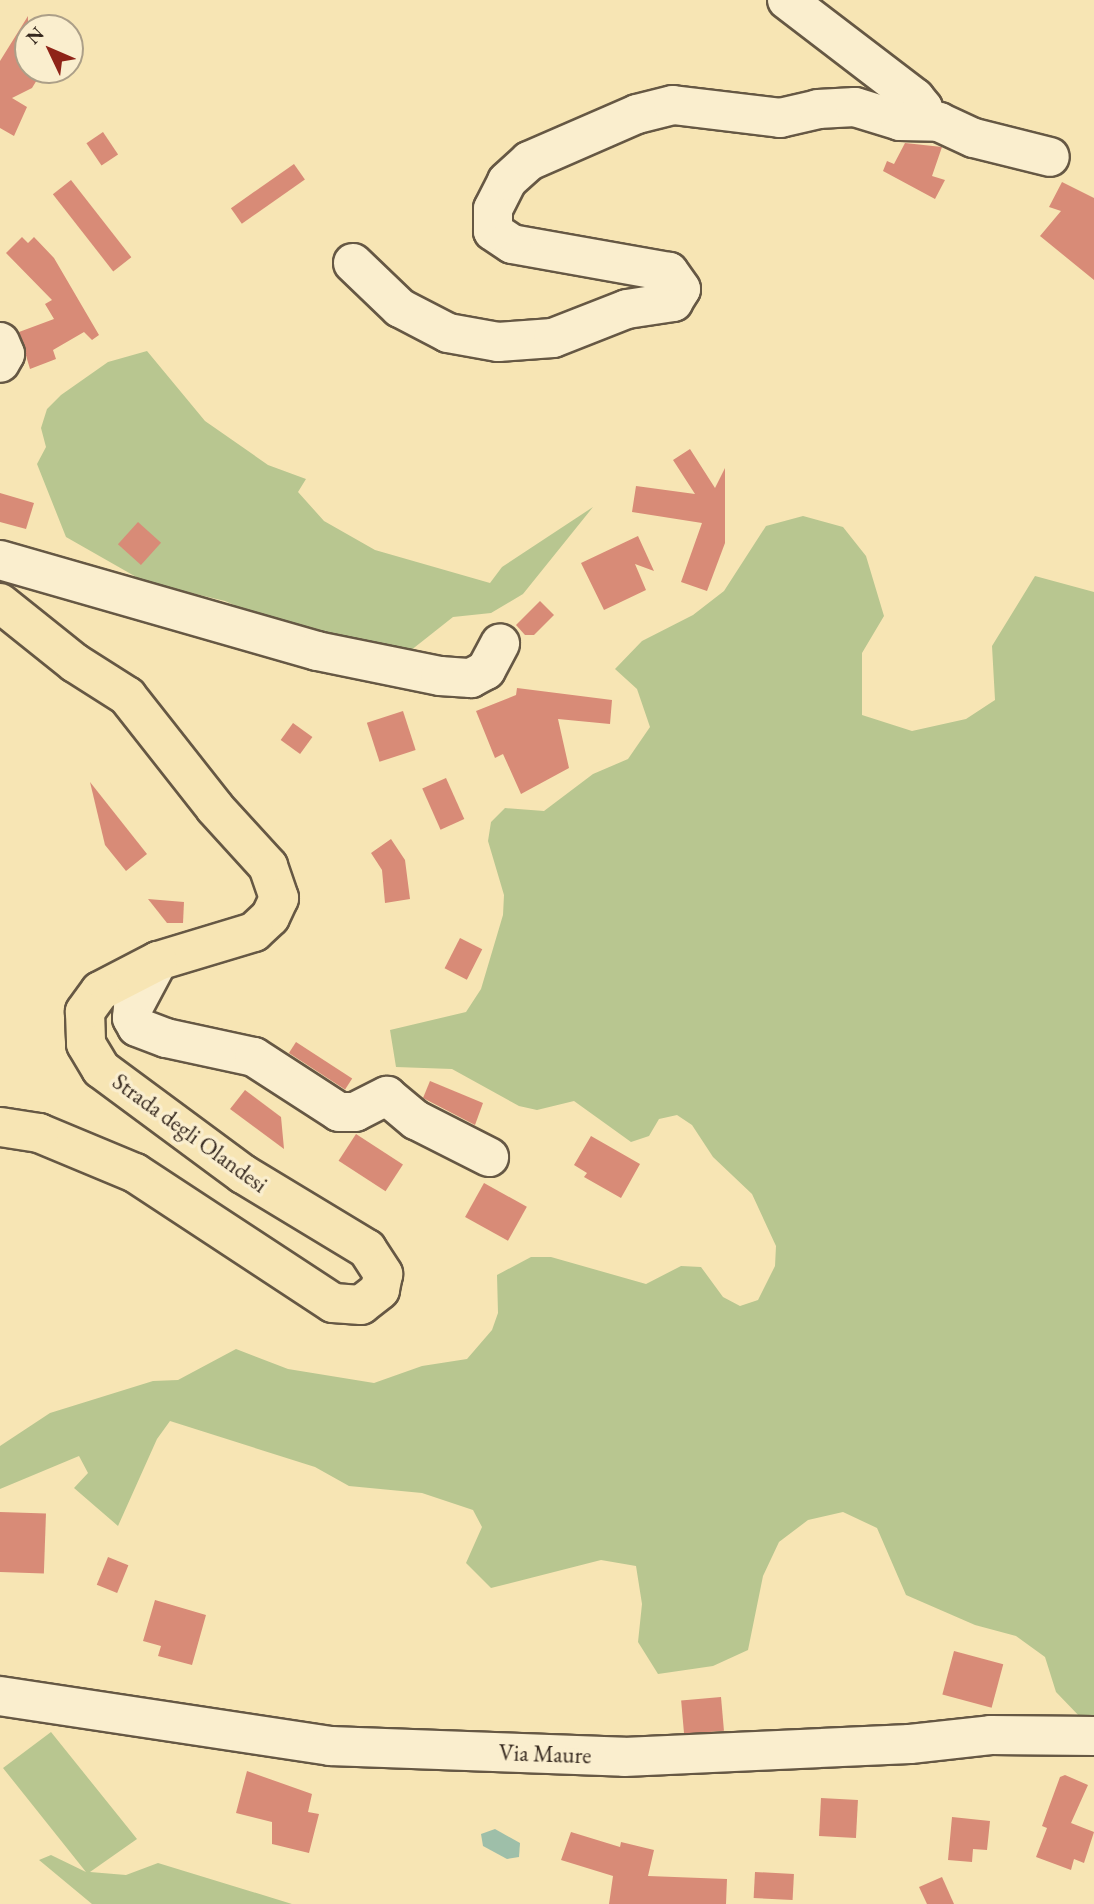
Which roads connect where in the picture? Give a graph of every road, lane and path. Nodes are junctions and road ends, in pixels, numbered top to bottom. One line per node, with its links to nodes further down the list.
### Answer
1 (787, 0): 2 (street)
2 (921, 120): 3 (street); 4 (street)
3 (1050, 157)
4 (353, 263)
5 (0, 342): 6 (street)
6 (0, 363)
7 (0, 560): 9 (street)
8 (0, 603): 10 (main road, Strada degli Olandesi)
9 (500, 644)
10 (158, 961): 11 (main road, Strada degli Olandesi); 12 (street)
11 (0, 1126)
12 (489, 1157)
13 (0, 1696): 14 (street, Via Maure)
14 (1094, 1736)

